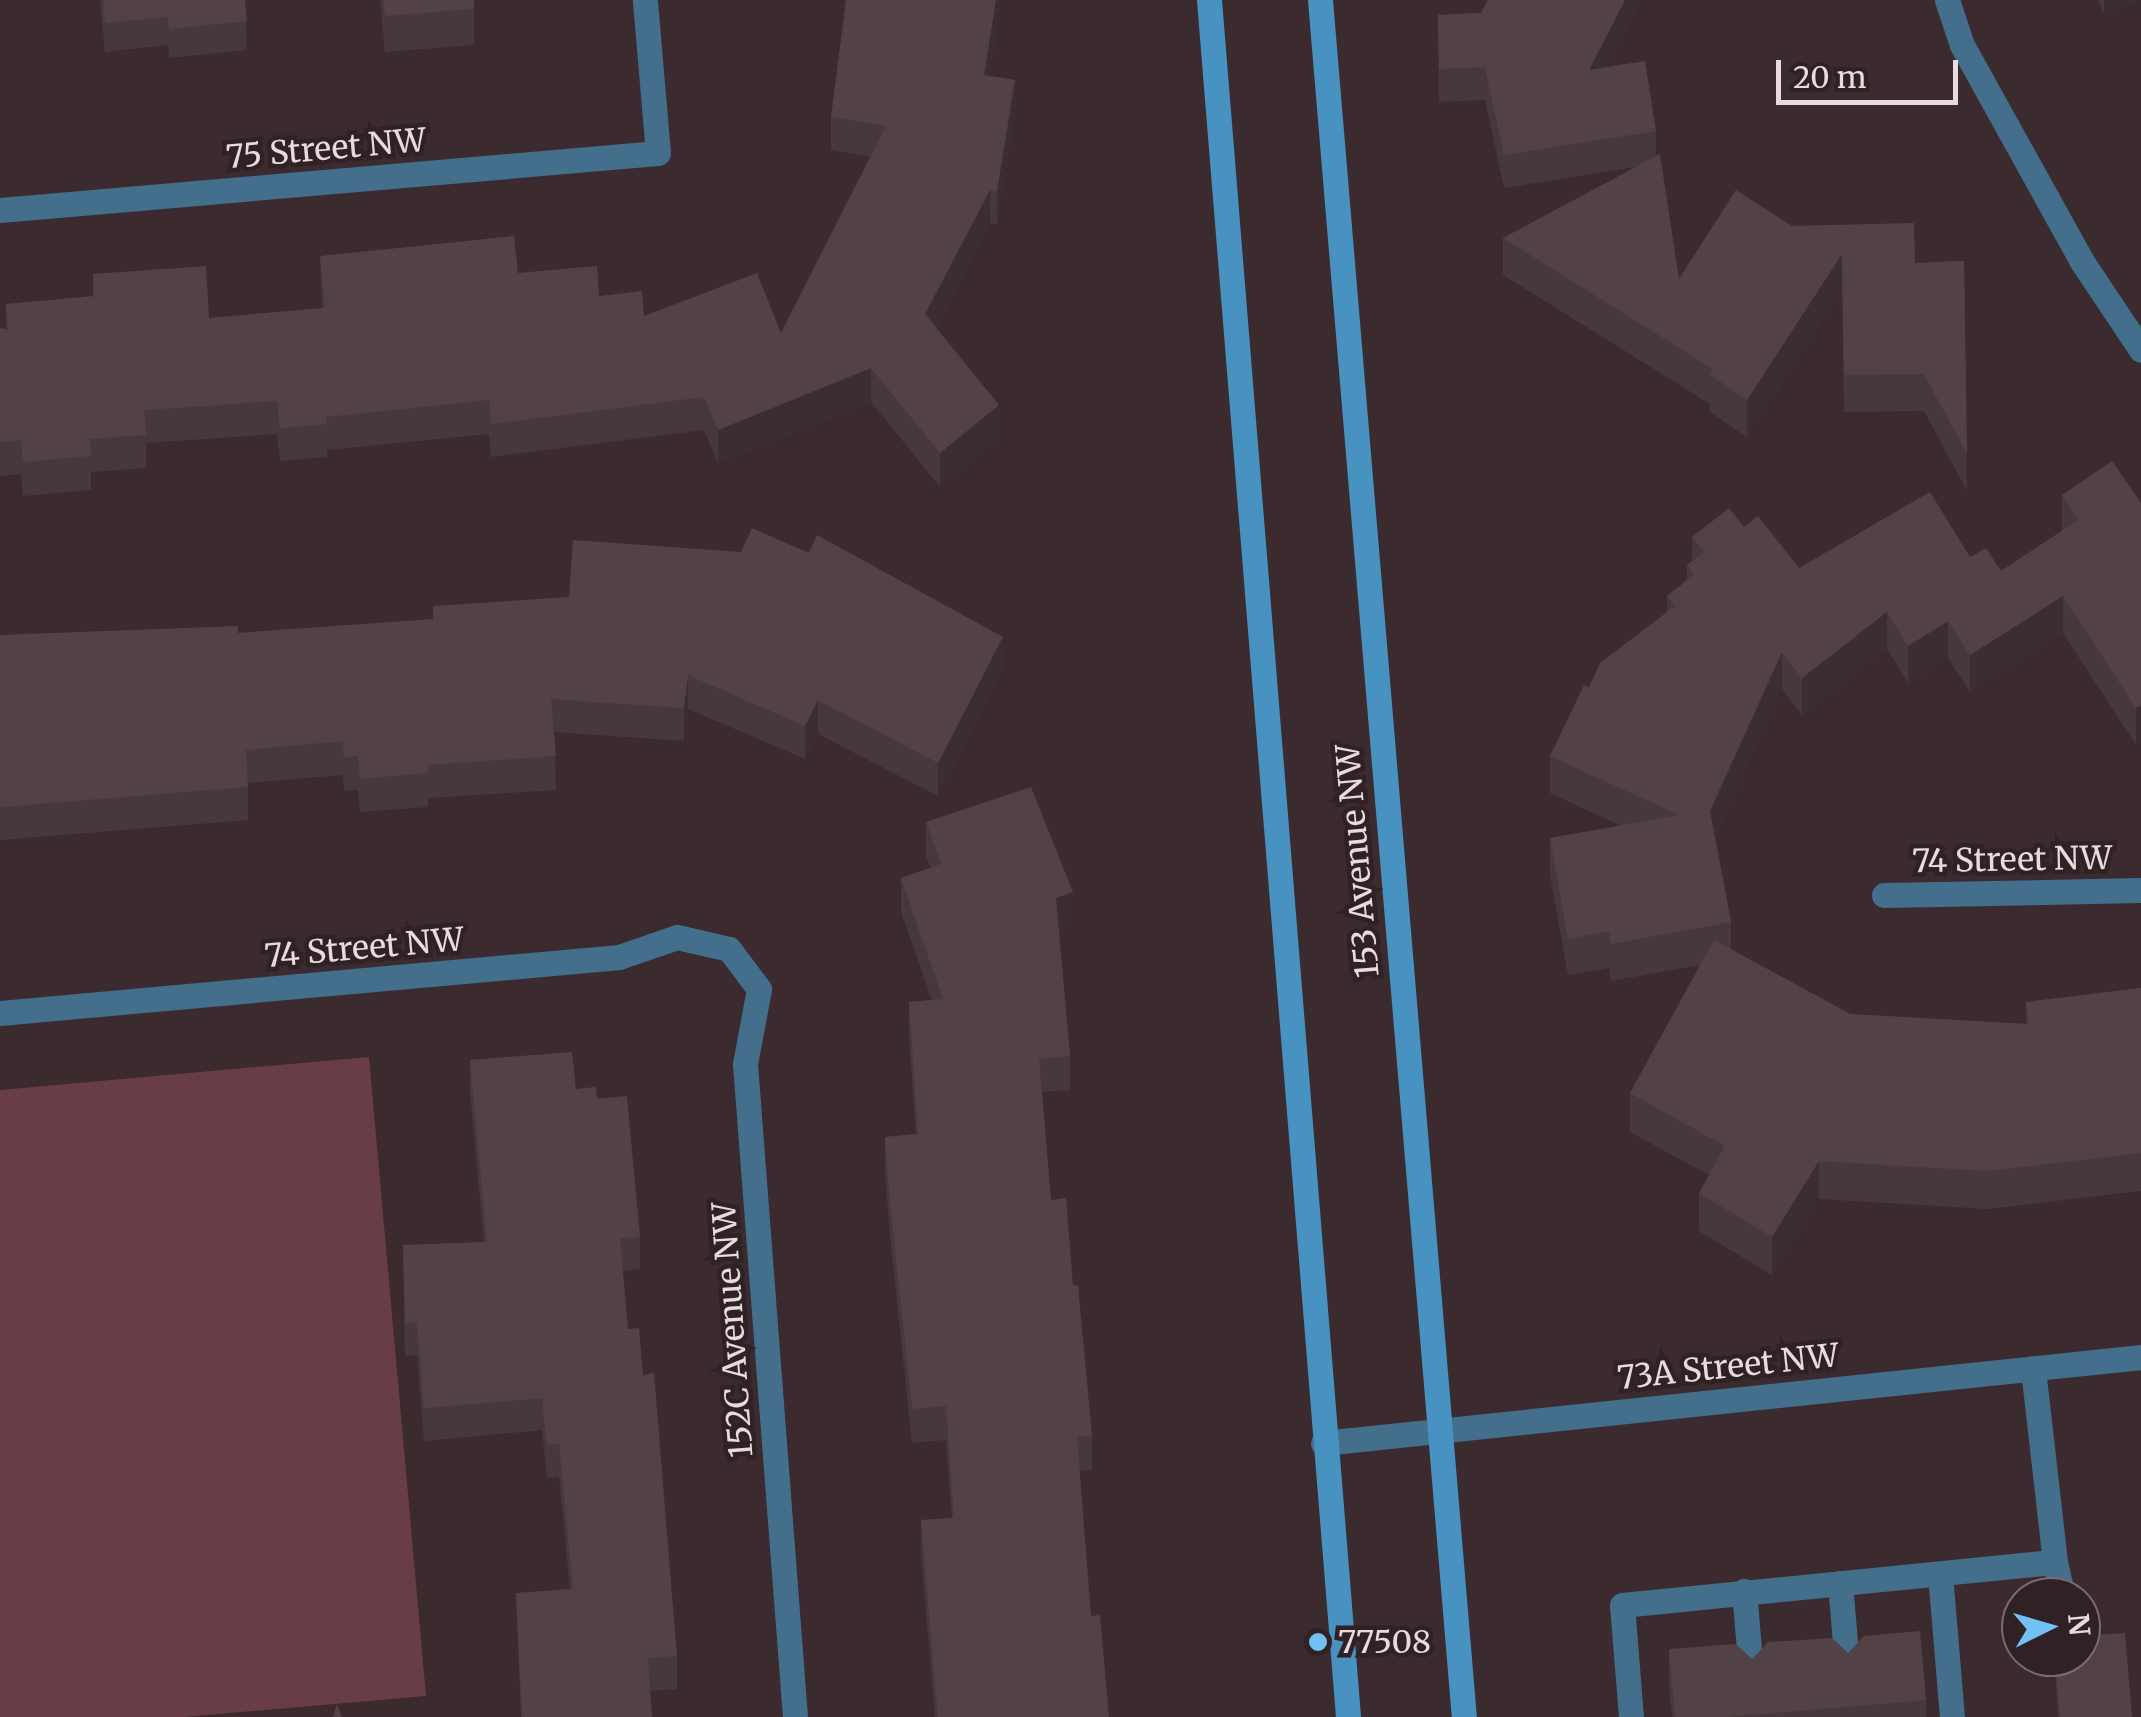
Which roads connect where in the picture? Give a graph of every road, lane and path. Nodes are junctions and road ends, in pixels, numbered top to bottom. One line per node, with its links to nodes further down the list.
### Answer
1 (645, 0): 5 (street, 75 Street NW)
2 (1209, 0): 14 (main road)
3 (1320, 0): 13 (main road, 153 Avenue NW)
4 (1946, 0): 6 (street)
5 (0, 210)
6 (2141, 350)
7 (2141, 890): 8 (street, 74 Street NW)
8 (1884, 895)
9 (729, 950): 10 (street, 74 Street NW); 22 (street, 152C Avenue NW)
10 (0, 1013)
11 (2141, 1357): 12 (street, 73A Street NW)
12 (2032, 1368): 13 (street, 73A Street NW); 15 (street)
13 (1437, 1432): 14 (street, 73A Street NW); 24 (main road, 153 Avenue NW)
14 (1324, 1444): 23 (main road)
15 (2054, 1562): 16 (street); 17 (street)
16 (1940, 1574): 18 (street); 26 (street)
17 (2058, 1577)
18 (1840, 1583): 19 (street); 20 (street)
19 (1744, 1591): 21 (street); 25 (street)
20 (1848, 1678)
21 (1752, 1684)
22 (796, 1717)
23 (1348, 1717)
24 (1464, 1717)
25 (1631, 1717)
26 (1952, 1717)

